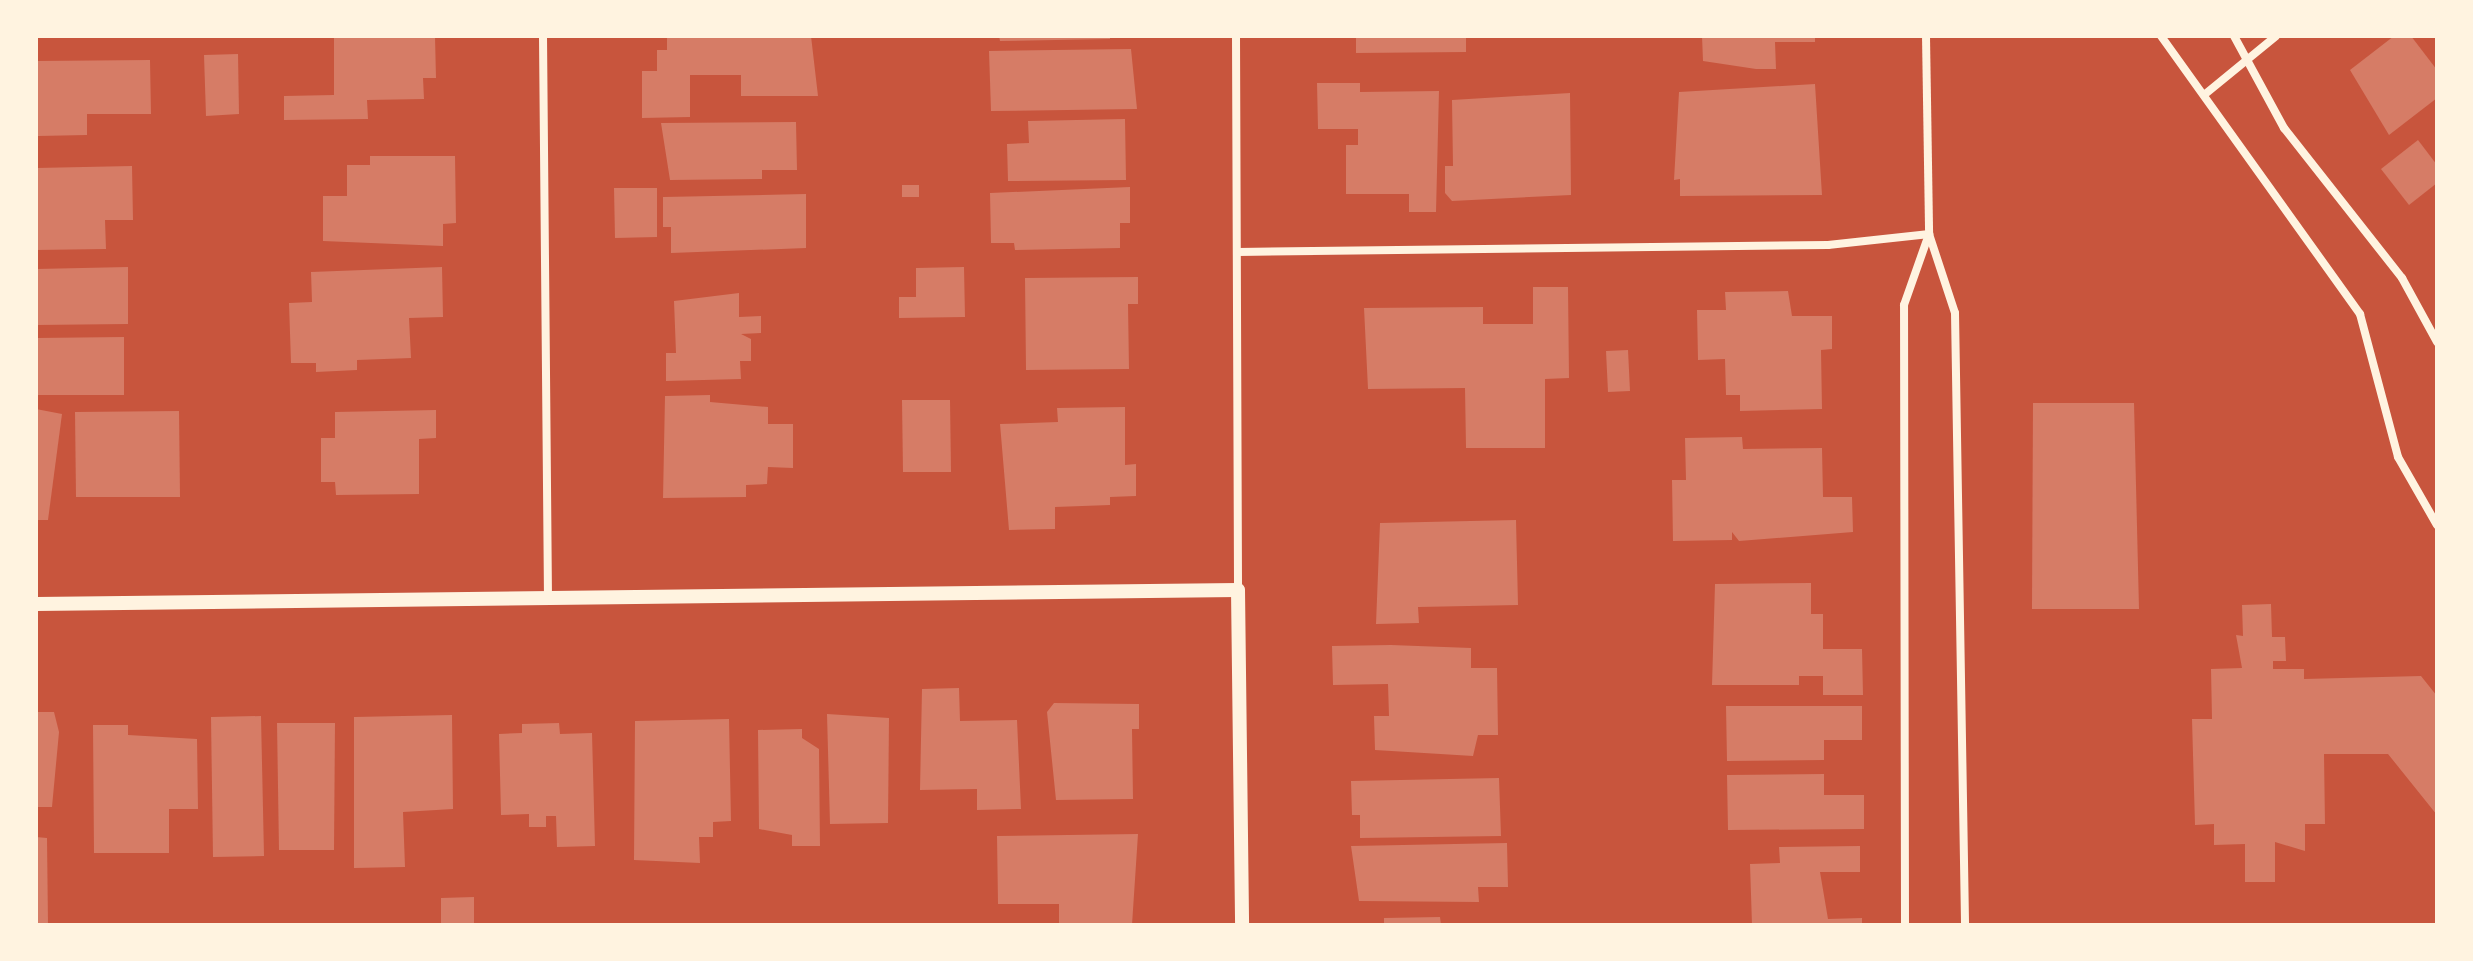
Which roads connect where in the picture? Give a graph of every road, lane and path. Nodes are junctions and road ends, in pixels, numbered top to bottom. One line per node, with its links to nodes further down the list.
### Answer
1 (543, 36): 14 (street)
2 (1236, 36): 10 (street)
3 (1926, 36): 9 (street)
4 (2161, 36): 8 (street)
5 (2234, 36): 7 (street)
6 (2276, 36): 7 (street)
7 (2246, 60): 8 (street); 11 (street)
8 (2204, 95): 12 (street)
9 (1929, 234): 10 (street); 17 (street); 18 (street)
10 (1238, 252): 13 (street)
11 (2437, 342)
12 (2437, 525)
13 (1238, 590): 14 (street); 16 (street)
14 (548, 600): 15 (street)
15 (36, 604)
16 (1242, 925)
17 (1905, 925)
18 (1965, 925)

